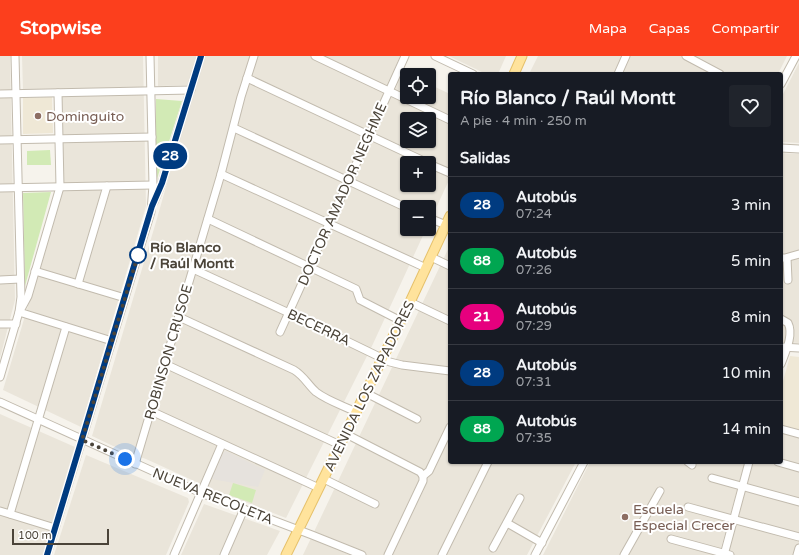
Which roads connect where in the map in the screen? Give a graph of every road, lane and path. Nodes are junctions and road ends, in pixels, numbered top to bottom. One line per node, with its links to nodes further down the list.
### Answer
1 (15, 56): 23 (street)
2 (150, 56): 18 (street)
3 (201, 56): 19 (street)
4 (254, 56): 16 (street, ROBINSON CRUSOE)
5 (315, 56): 20 (street)
6 (405, 56): 20 (street, DOCTOR AMADOR NEGHME)
7 (435, 56): 12 (street)
8 (522, 56): 13 (main road)
9 (626, 56): 14 (street)
10 (686, 56): 15 (street)
11 (796, 56): 17 (street)
12 (469, 72)
13 (515, 72)
14 (619, 72)
15 (716, 72)
16 (247, 78): 25 (street, ROBINSON CRUSOE); 26 (street)
17 (783, 80)
18 (151, 90): 19 (street); 21 (street); 27 (street)
19 (191, 90): 44 (street)
20 (389, 91): 24 (street); 26 (street, DOCTOR AMADOR NEGHME)
21 (58, 93): 23 (street); 28 (street)
22 (0, 94): 23 (street)
23 (16, 94): 30 (street)
24 (448, 119)
25 (234, 128): 36 (street, ROBINSON CRUSOE); 37 (street)
26 (369, 135): 33 (street); 37 (street, DOCTOR AMADOR NEGHME)
27 (152, 137): 28 (street); 38 (street)
28 (59, 139): 30 (street); 40 (street)
29 (0, 140): 30 (street)
30 (17, 140): 42 (street)
31 (783, 148): 32 (street)
32 (799, 149)
33 (413, 156)
34 (436, 167): 35 (street)
35 (448, 172)
36 (222, 174): 45 (street, ROBINSON CRUSOE); 48 (street)
37 (348, 181): 43 (street); 48 (street, DOCTOR AMADOR NEGHME)
38 (153, 185): 39 (street); 44 (street)
39 (107, 186): 40 (street); 61 (street)
40 (60, 187): 42 (street); 57 (street)
41 (0, 188): 42 (street)
42 (18, 188): 58 (street)
43 (400, 205)
44 (152, 206): 62 (street)
45 (208, 219): 54 (street); 56 (street, ROBINSON CRUSOE)
46 (448, 220): 49 (main road, AVENIDA LOS ZAPADORES)
47 (436, 221): 49 (street)
48 (329, 224): 54 (street, DOCTOR AMADOR NEGHME); 55 (street)
49 (446, 225): 51 (main road, AVENIDA LOS ZAPADORES)
50 (799, 254): 52 (street)
51 (431, 257): 53 (street); 55 (main road, AVENIDA LOS ZAPADORES)
52 (784, 258): 60 (street)
53 (448, 265)
54 (309, 267): 65 (street, DOCTOR AMADOR NEGHME); 69 (street)
55 (426, 268): 63 (main road, AVENIDA LOS ZAPADORES)
56 (193, 269): 65 (street, BECERRA); 66 (street, ROBINSON CRUSOE)
57 (35, 271): 61 (street); 64 (street)
58 (20, 279): 59 (street); 64 (street)
59 (0, 280)
60 (788, 280)
61 (78, 284): 62 (street)
62 (125, 298): 74 (street)
63 (410, 302): 67 (street); 69 (main road, AVENIDA LOS ZAPADORES)
64 (19, 312): 71 (street); 72 (street)
65 (289, 313): 73 (street, DOCTOR AMADOR NEGHME); 77 (street, BECERRA)
66 (178, 317): 78 (street, ROBINSON CRUSOE); 84 (street)
67 (448, 320)
68 (783, 320): 75 (street)
69 (401, 321): 77 (main road, AVENIDA LOS ZAPADORES)
70 (0, 324): 71 (street)
71 (16, 324): 80 (street)
72 (66, 327): 74 (street); 85 (street)
73 (280, 332)
74 (112, 341): 91 (street)
75 (784, 347): 76 (street)
76 (799, 348)
77 (383, 358): 79 (street, BECERRA); 81 (main road, AVENIDA LOS ZAPADORES)
78 (165, 364): 83 (street, ROBINSON CRUSOE); 93 (street)
79 (448, 371)
80 (0, 377)
81 (366, 393): 84 (main road, AVENIDA LOS ZAPADORES); 86 (street)
82 (0, 402): 85 (street, NUEVA RECOLETA)
83 (151, 411): 92 (street); 95 (street, ROBINSON CRUSOE)
84 (356, 412): 89 (main road, AVENIDA LOS ZAPADORES)
85 (38, 419): 91 (street, NUEVA RECOLETA); 113 (street)
86 (417, 419)
87 (783, 430): 90 (street)
88 (448, 431): 100 (street)
89 (346, 434): 93 (main road, AVENIDA LOS ZAPADORES); 100 (street)
90 (799, 434)
91 (82, 440): 95 (street, NUEVA RECOLETA); 116 (street)
92 (222, 444): 104 (street); 106 (street)
93 (340, 445): 102 (main road, AVENIDA LOS ZAPADORES)
94 (783, 463): 99 (street)
95 (135, 464): 106 (street, NUEVA RECOLETA)
96 (487, 464): 129 (street)
97 (583, 464): 120 (street)
98 (748, 464): 103 (street)
99 (799, 468)
100 (423, 476): 128 (street)
101 (712, 478): 103 (street)
102 (324, 479): 104 (main road, AVENIDA LOS ZAPADORES); 109 (street)
103 (742, 487): 108 (street); 114 (street)
104 (319, 488): 117 (main road, AVENIDA LOS ZAPADORES)
105 (660, 491): 131 (street)
106 (201, 494): 111 (street, NUEVA RECOLETA); 124 (street)
107 (520, 498): 115 (street)
108 (799, 502)
109 (376, 504)
110 (688, 507): 114 (street)
111 (244, 509): 117 (street, NUEVA RECOLETA); 125 (street)
112 (0, 510): 113 (street)
113 (10, 514): 116 (street)
114 (734, 519): 118 (street); 132 (street)
115 (507, 523): 120 (street); 121 (street)
116 (55, 528): 123 (street)
117 (299, 530): 126 (main road, AVENIDA LOS ZAPADORES); 127 (street, NUEVA RECOLETA)
118 (799, 537)
119 (671, 539): 132 (street)
120 (542, 543): 130 (street)
121 (493, 548)
122 (799, 548): 133 (street)
123 (47, 555)
124 (174, 555)
125 (224, 555)
126 (286, 555)
127 (362, 555)
128 (388, 555)
129 (442, 555)
130 (535, 555)
131 (624, 555)
132 (726, 555)
133 (797, 555)

